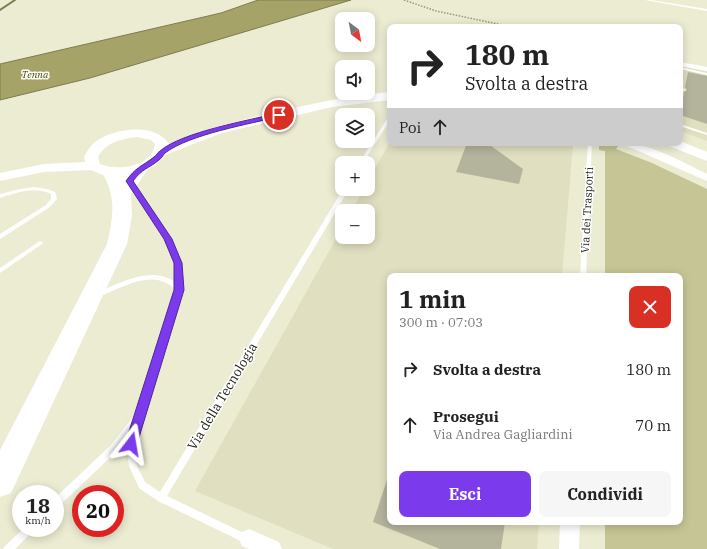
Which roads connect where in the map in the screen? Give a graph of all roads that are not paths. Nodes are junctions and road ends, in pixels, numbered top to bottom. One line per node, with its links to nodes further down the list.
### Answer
1 (646, 0): 2 (lane)
2 (707, 10)
3 (683, 65): 5 (street)
4 (683, 69): 6 (lane)
5 (707, 69)
6 (707, 74)
7 (387, 96): 10 (main road)
8 (387, 122): 17 (lane)
9 (683, 126): 11 (lane)
10 (207, 133): 12 (main road); 16 (main road)
11 (707, 134)
12 (155, 136): 16 (main road); 19 (main road)
13 (590, 146): 29 (lane, Via dei Trasporti)
14 (633, 146): 22 (street)
15 (681, 146): 18 (main road)
16 (162, 152): 23 (main road)
17 (365, 156)
18 (707, 157)
19 (93, 159): 20 (main road); 21 (main road)
20 (111, 172): 23 (main road); 23 (highway)
21 (0, 177)
22 (707, 178)
23 (130, 181): 30 (lane); 31 (highway)
24 (0, 196): 26 (lane)
25 (342, 196): 35 (lane, Via della Tecnologia)
26 (0, 237)
27 (40, 243): 28 (lane)
28 (0, 271)
29 (583, 273)
30 (179, 290): 31 (lane); 32 (lane)
31 (90, 298): 33 (highway)
32 (139, 415): 34 (lane); 35 (lane)
33 (1, 477)
34 (64, 495)
35 (161, 498): 38 (lane)
36 (570, 525): 41 (street)
37 (21, 537): 39 (lane)
38 (249, 539): 40 (street)
39 (8, 549)
40 (272, 549)
41 (569, 549)

